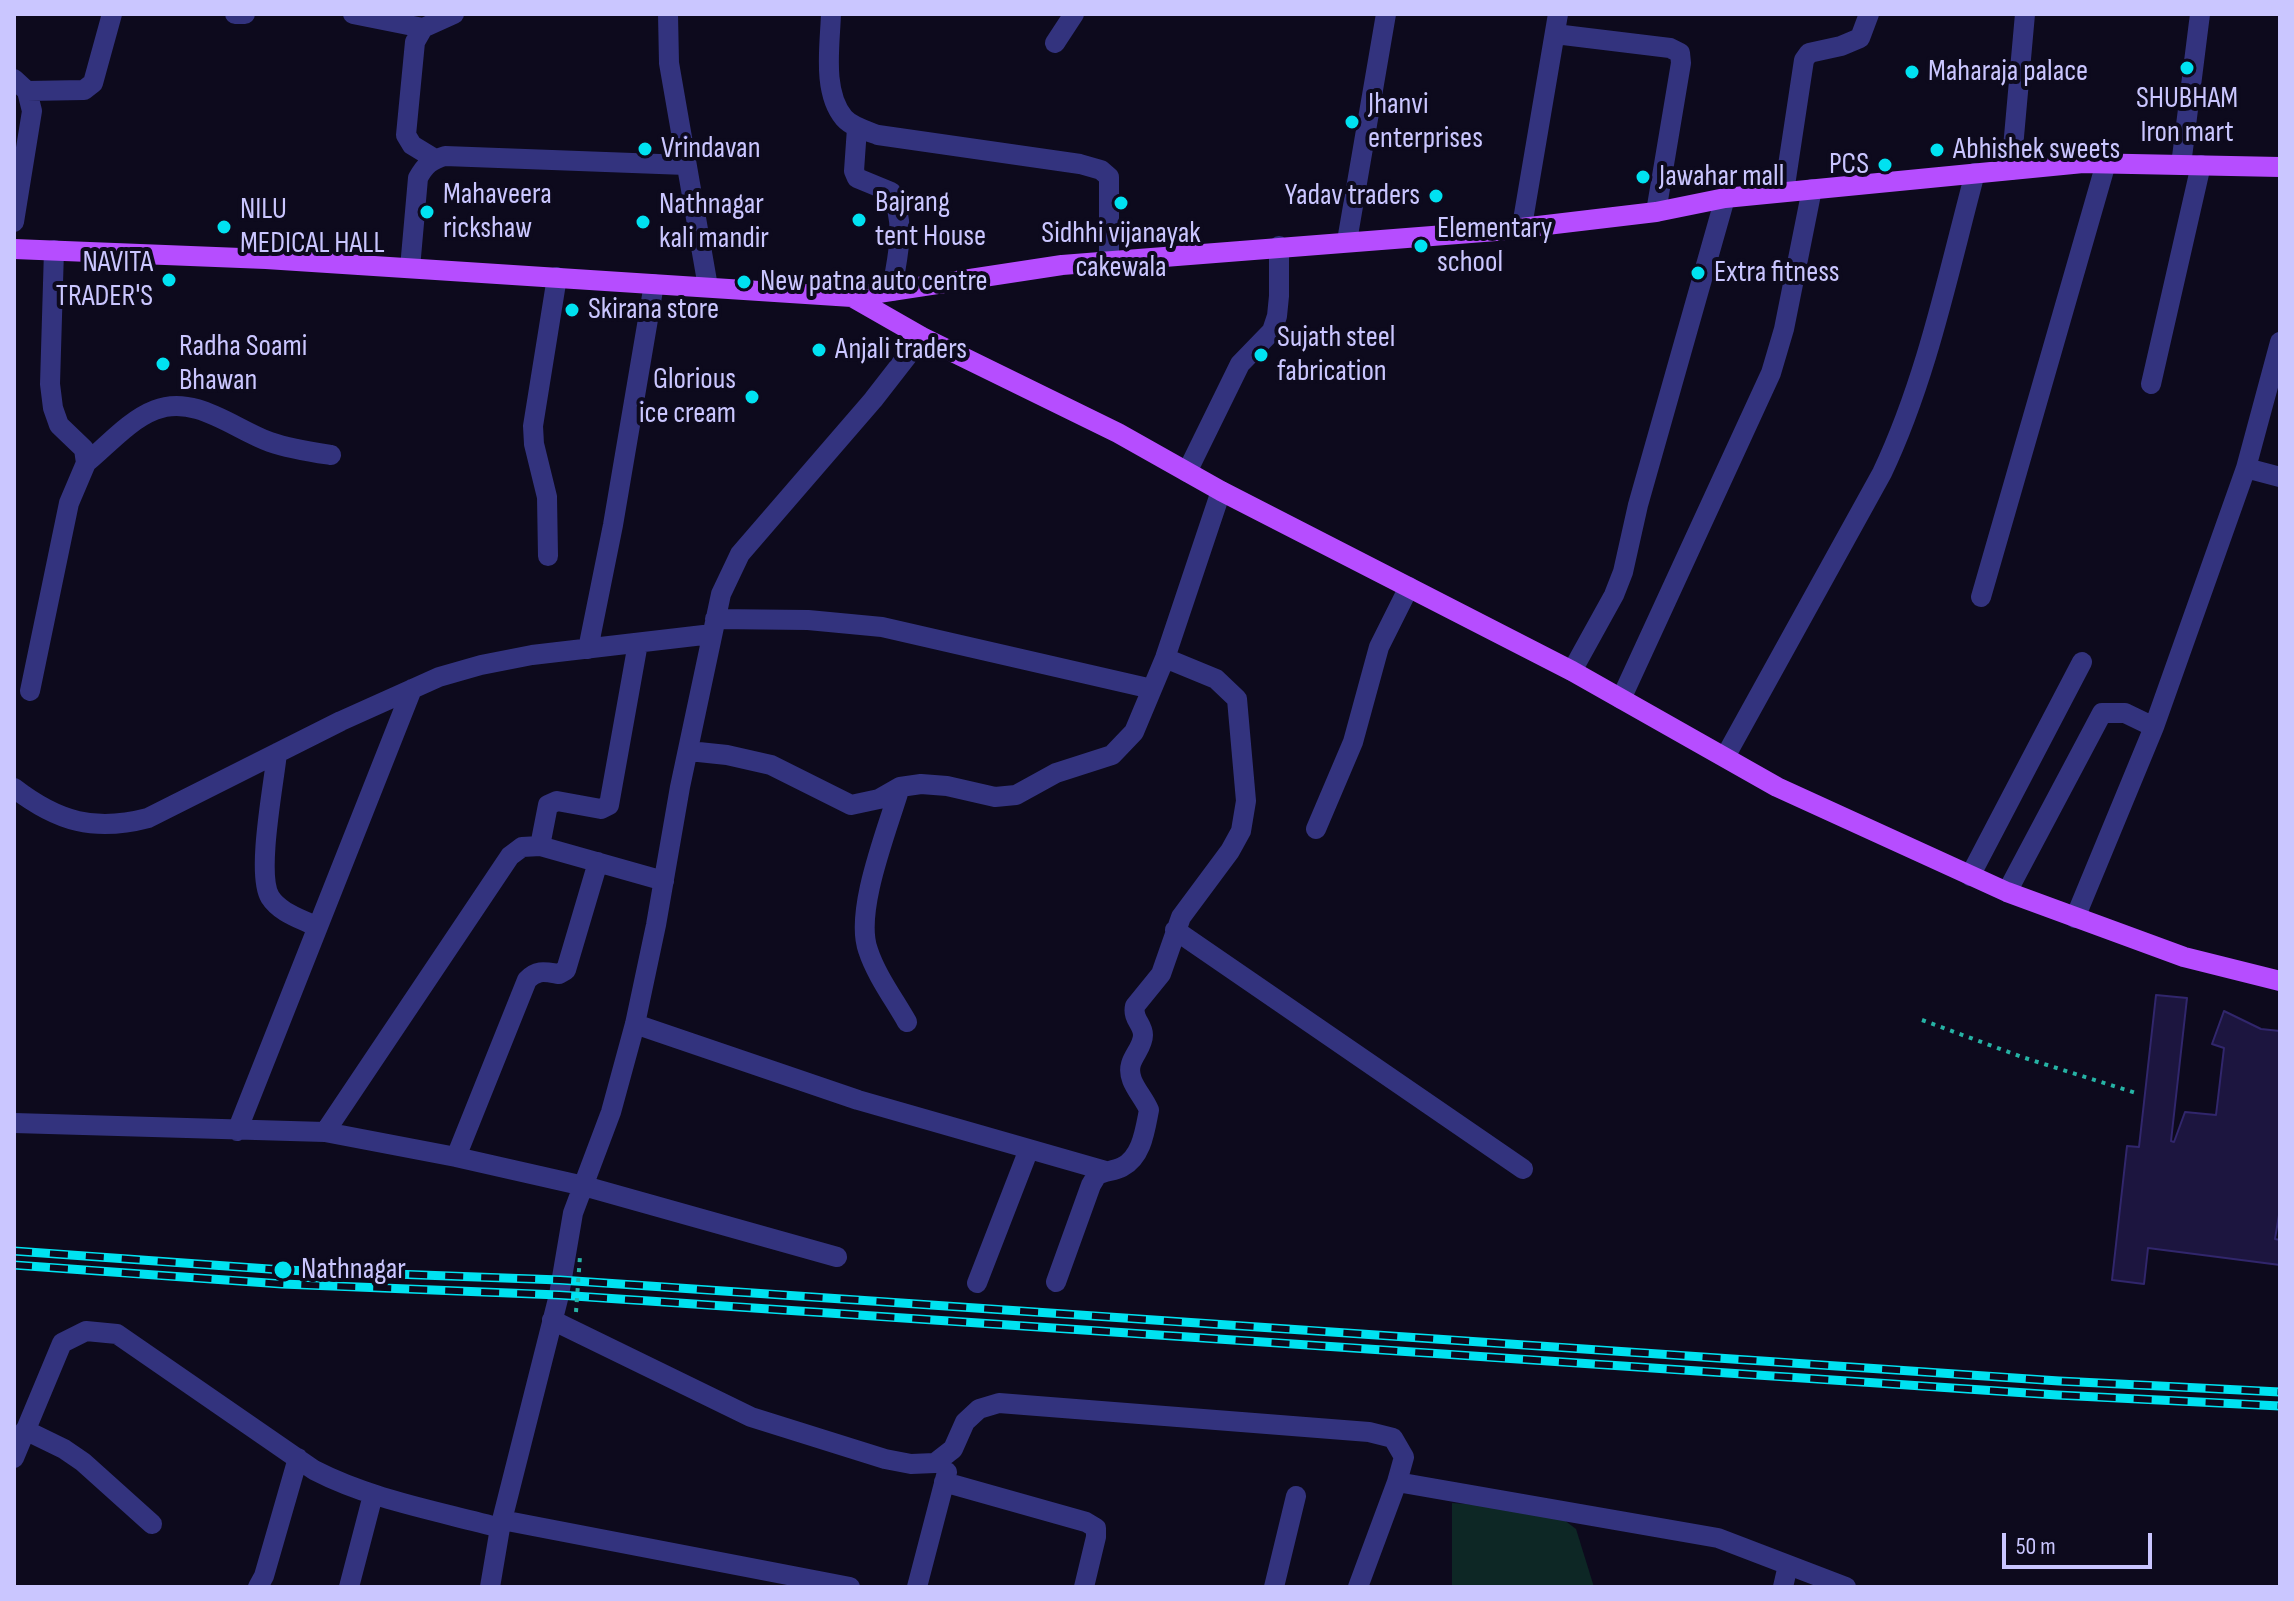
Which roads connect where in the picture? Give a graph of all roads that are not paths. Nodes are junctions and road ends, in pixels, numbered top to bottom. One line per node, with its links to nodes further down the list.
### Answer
1 (112, 14): 16 (street)
2 (235, 14): 3 (street)
3 (245, 14)
4 (353, 14): 14 (street)
5 (454, 14): 14 (street)
6 (668, 14): 20 (street)
7 (831, 14): 17 (street)
8 (1074, 14): 15 (street)
9 (1386, 14): 31 (street)
10 (1869, 14): 26 (street)
11 (2025, 14): 23 (street)
12 (2200, 14): 21 (street)
13 (1556, 24): 28 (street); 30 (street)
14 (423, 28): 18 (street)
15 (1055, 43)
16 (20, 85): 29 (street)
17 (857, 128): 35 (street); 40 (street)
18 (435, 159): 20 (street); 36 (street)
19 (2106, 163): 21 (main road); 23 (main road); 53 (street)
20 (686, 165): 39 (street)
21 (2191, 165): 22 (main road); 44 (street)
22 (2280, 167)
23 (2011, 170): 24 (main road)
24 (1975, 173): 25 (main road); 67 (street)
25 (1812, 189): 26 (main road); 63 (street)
26 (1784, 192): 27 (main road)
27 (1725, 198): 28 (main road); 59 (street)
28 (1656, 212): 30 (main road)
29 (14, 222)
30 (1522, 226): 31 (main road)
31 (1347, 241): 32 (main road)
32 (1279, 246): 35 (main road); 48 (street)
33 (14, 249): 34 (main road)
34 (54, 250): 36 (main road); 46 (street)
35 (1109, 261): 40 (main road)
36 (410, 268): 37 (main road)
37 (557, 277): 38 (main road); 51 (street)
38 (654, 284): 39 (main road); 56 (street)
39 (708, 287): 41 (main road)
40 (892, 291): 41 (main road)
41 (852, 297): 42 (main road)
42 (922, 337): 48 (main road); 54 (street)
43 (2280, 342): 47 (street)
44 (2151, 384)
45 (331, 455): 46 (street)
46 (86, 463): 62 (street)
47 (2246, 468): 49 (street); 64 (street)
48 (1187, 472): 50 (main road)
49 (2280, 477)
50 (1221, 491): 52 (main road); 57 (street)
51 (548, 556)
52 (1409, 587): 59 (main road); 70 (street)
53 (1981, 597)
54 (713, 627): 55 (street); 61 (street); 65 (street)
55 (638, 643): 56 (street); 71 (street)
56 (588, 649): 60 (street)
57 (1165, 658): 61 (street); 78 (street)
58 (2082, 662): 73 (street)
59 (1572, 671): 63 (main road)
60 (412, 689): 66 (street); 77 (street)
61 (1152, 689): 68 (street)
62 (30, 691)
63 (1621, 699): 67 (main road)
64 (2154, 727): 75 (street); 76 (street)
65 (689, 751): 68 (street); 74 (street)
66 (277, 753): 69 (street); 77 (street)
67 (1725, 757): 73 (main road)
68 (900, 787): 80 (street)
69 (14, 788)
70 (1316, 829)
71 (540, 846): 72 (street); 84 (street)
72 (598, 862): 74 (street); 86 (street)
73 (1970, 876): 75 (main road)
74 (664, 881): 81 (street)
75 (2007, 892): 76 (main road)
76 (2075, 918): 79 (main road)
77 (317, 927): 83 (street)
78 (1175, 930): 87 (street); 88 (street)
79 (2280, 981)
80 (907, 1022)
81 (635, 1024): 85 (street); 89 (street)
82 (14, 1123): 83 (street)
83 (237, 1131): 84 (street)
84 (325, 1132): 86 (street)
85 (1029, 1149): 88 (street); 92 (street)
86 (456, 1157): 89 (street)
87 (1523, 1169)
88 (1106, 1171): 91 (street)
89 (584, 1186): 90 (street); 93 (street)
90 (837, 1257)
91 (1056, 1282)
92 (977, 1283)
93 (552, 1320): 95 (street); 103 (street)
94 (25, 1430): 96 (street); 97 (street); 102 (street)
95 (953, 1449): 98 (street); 99 (street)
96 (14, 1458)
97 (298, 1458): 100 (street); 106 (street)
98 (944, 1482): 110 (street); 111 (street)
99 (1397, 1482): 104 (street); 113 (street)
100 (373, 1495): 103 (street); 107 (street)
101 (1296, 1496): 112 (street)
102 (152, 1524)
103 (501, 1524): 105 (street); 108 (street)
104 (1788, 1565): 114 (street); 115 (street)
105 (754, 1579): 109 (street)
106 (258, 1587)
107 (349, 1587)
108 (490, 1587)
109 (850, 1587)
110 (917, 1587)
111 (1084, 1587)
112 (1274, 1587)
113 (1358, 1587)
114 (1783, 1587)
115 (1846, 1587)

